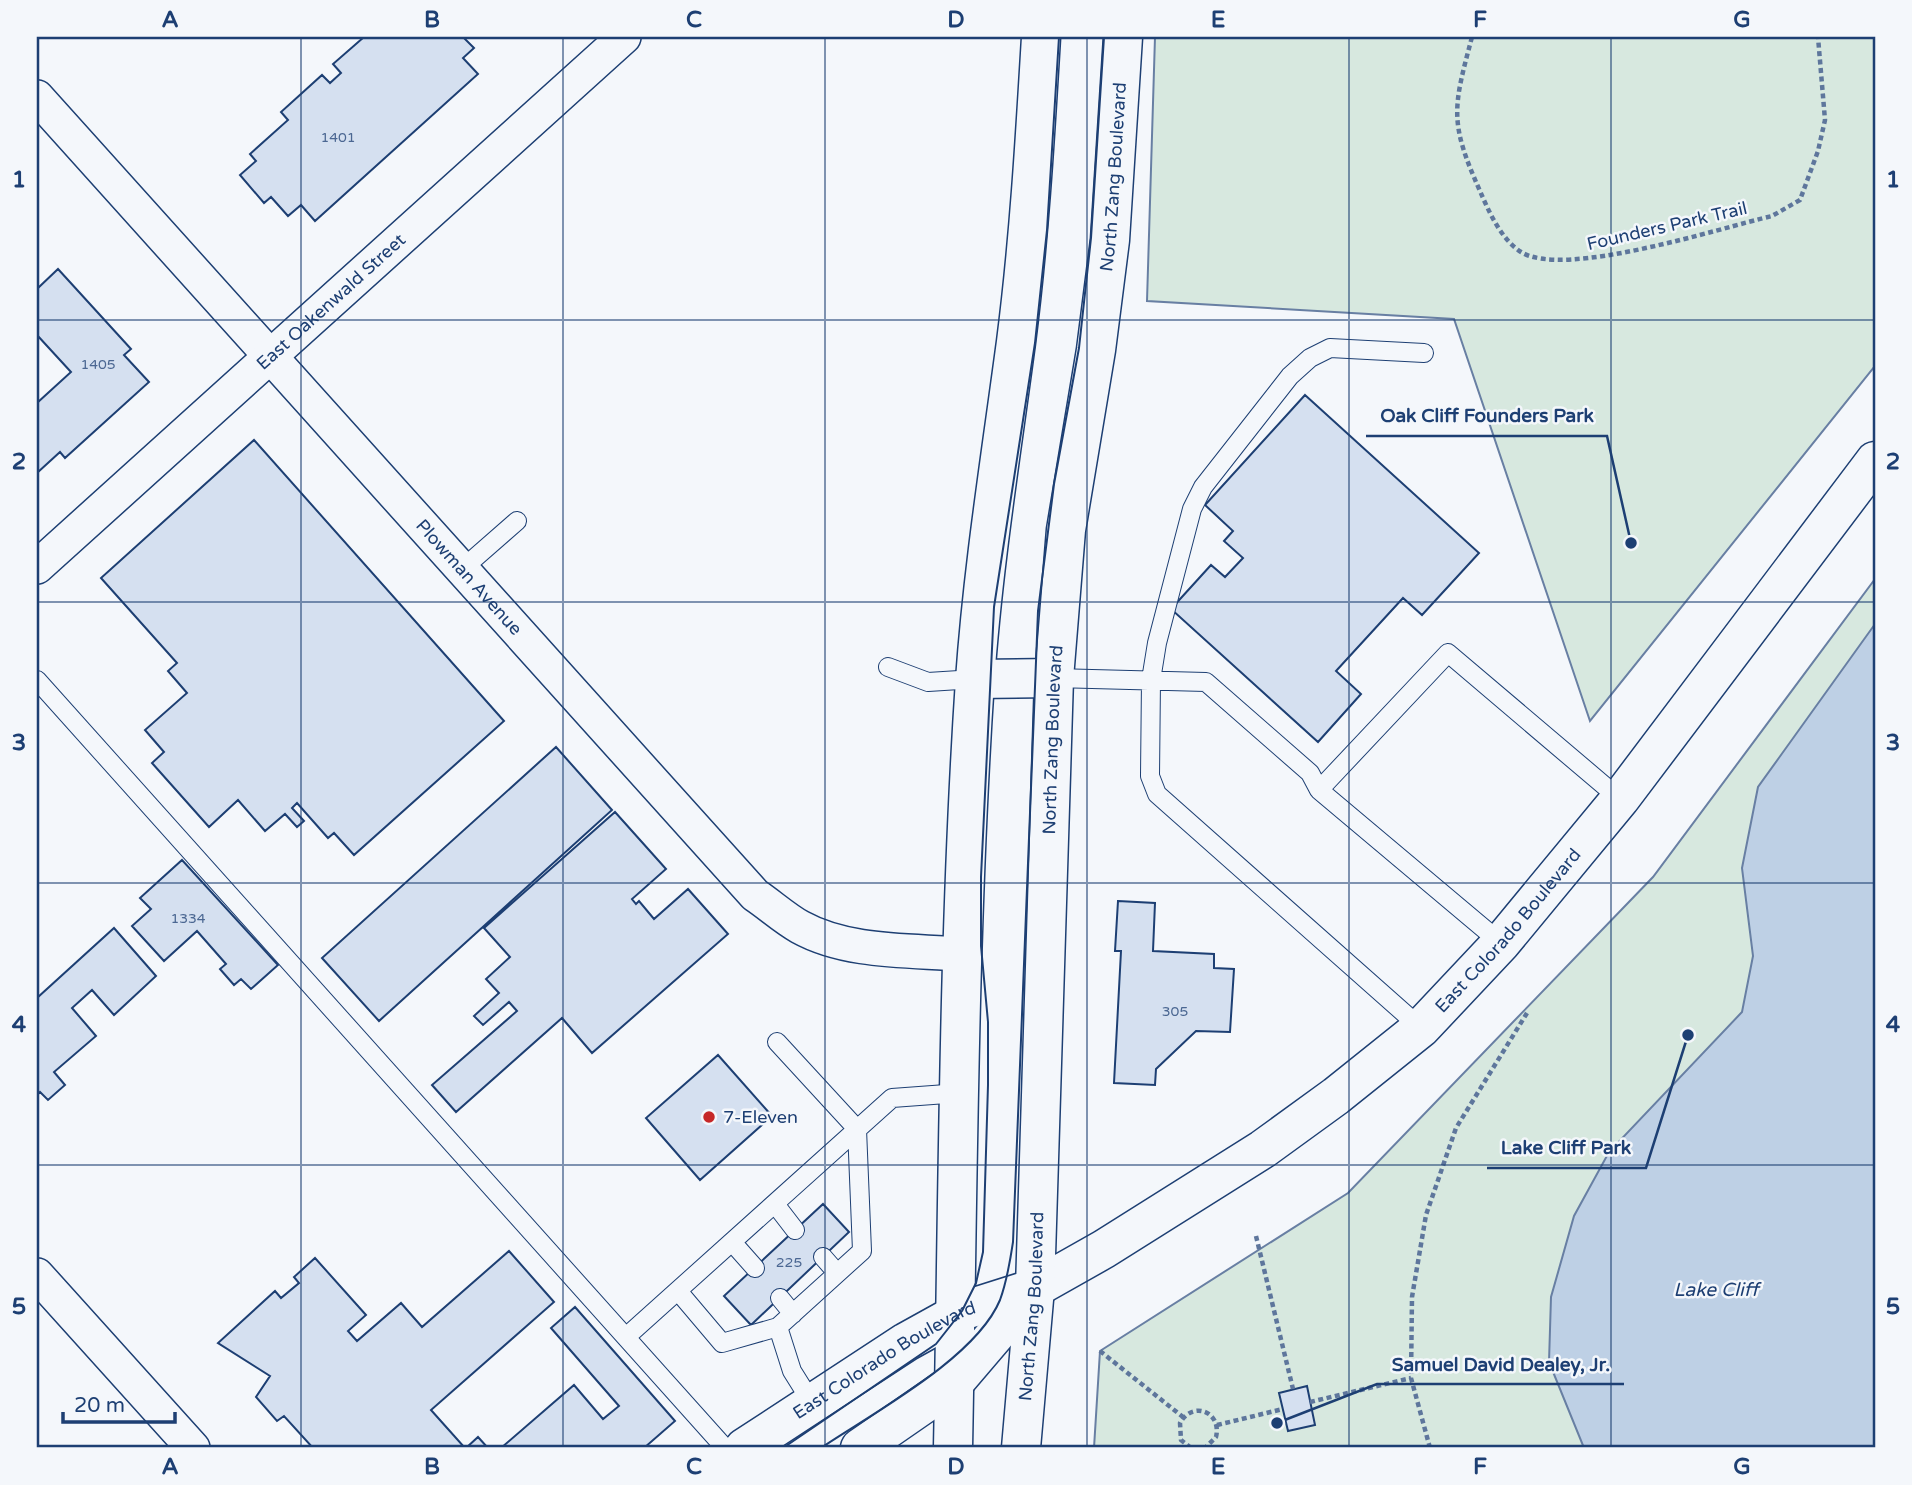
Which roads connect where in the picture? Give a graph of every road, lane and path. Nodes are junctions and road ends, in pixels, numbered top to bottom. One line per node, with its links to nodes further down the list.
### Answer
1 (624, 37): 8 (street, East Oakenwald Street)
2 (1041, 37): 15 (main road)
3 (1123, 37): 14 (main road, North Zang Boulevard)
4 (1472, 37): 5 (path, Founders Park Trail)
5 (1818, 37)
6 (37, 97): 8 (street, Plowman Avenue)
7 (1424, 353): 17 (lane)
8 (269, 357): 11 (street, East Oakenwald Street); 12 (street, Plowman Avenue)
9 (1875, 461): 19 (main road, East Colorado Boulevard)
10 (517, 521): 12 (lane)
11 (37, 567)
12 (461, 570): 21 (street, Plowman Avenue)
13 (888, 667): 15 (lane)
14 (1054, 678): 15 (main road); 17 (lane); 35 (main road, North Zang Boulevard)
15 (975, 679): 21 (main road)
16 (37, 680): 41 (lane)
17 (1151, 680): 18 (lane); 23 (lane)
18 (1319, 790): 19 (lane); 20 (lane)
19 (1620, 799): 20 (main road, East Colorado Boulevard)
20 (1501, 943): 23 (main road, East Colorado Boulevard)
21 (960, 954): 25 (main road)
22 (1527, 1013): 43 (path)
23 (1420, 1028): 35 (main road, East Colorado Boulevard)
24 (778, 1042): 26 (lane)
25 (960, 1093): 26 (lane); 39 (main road)
26 (857, 1129): 27 (lane); 33 (lane)
27 (775, 1203): 28 (lane); 30 (lane)
28 (795, 1230)
29 (1256, 1236): 45 (path)
30 (732, 1242): 32 (lane); 36 (lane)
31 (823, 1257): 33 (lane)
32 (755, 1268)
33 (837, 1273): 38 (lane)
34 (37, 1275): 51 (street)
35 (1035, 1288): 39 (main road, East Colorado Boulevard); 44 (main road, East Colorado Boulevard); 56 (main road, North Zang Boulevard)
36 (678, 1291): 40 (lane); 41 (lane)
37 (779, 1298): 38 (lane)
38 (793, 1314): 40 (lane)
39 (957, 1314): 44 (main road); 47 (main road, East Colorado Boulevard)
40 (778, 1327): 47 (lane)
41 (626, 1337): 52 (lane)
42 (1100, 1351): 49 (path)
43 (1411, 1378): 46 (path); 59 (path)
44 (954, 1383): 54 (main road, East Colorado Boulevard); 55 (main road)
45 (1293, 1389)
46 (1310, 1402)
47 (812, 1403): 53 (main road, East Colorado Boulevard)
48 (1283, 1409): 50 (path)
49 (1183, 1417): 50 (path); 57 (path)
50 (1217, 1425): 58 (path)
51 (193, 1448)
52 (725, 1448)
53 (744, 1448)
54 (860, 1448)
55 (953, 1448)
56 (1021, 1448)
57 (1191, 1448)
58 (1205, 1448)
59 (1430, 1448)

